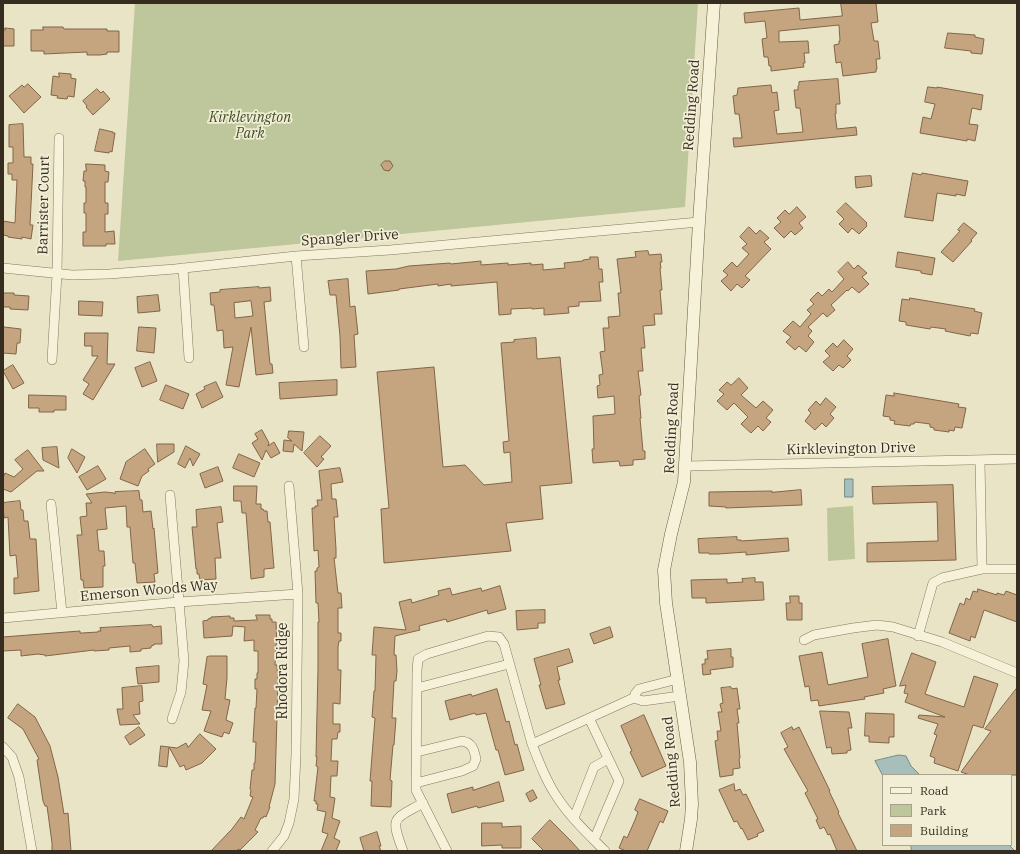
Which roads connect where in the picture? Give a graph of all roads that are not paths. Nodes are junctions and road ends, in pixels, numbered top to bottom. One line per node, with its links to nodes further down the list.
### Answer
1 (714, 3): 3 (street, Redding Road)
2 (59, 138): 7 (street, Barrister Court)
3 (699, 222): 4 (street, Spangler Drive); 13 (street, Redding Road)
4 (296, 256): 6 (street, Spangler Drive); 8 (street)
5 (3, 268): 7 (street, Spangler Drive)
6 (183, 268): 7 (street, Spangler Drive); 9 (street)
7 (57, 274): 10 (street, Barrister Court)
8 (304, 347)
9 (189, 358)
10 (52, 360)
11 (1017, 459): 12 (street, Kirklevington Drive)
12 (980, 460): 13 (street, Kirklevington Drive); 17 (street)
13 (686, 466): 27 (street, Redding Road)
14 (288, 486): 19 (street, Rhodora Ridge)
15 (170, 494): 20 (street)
16 (51, 504): 21 (street)
17 (982, 569): 18 (street); 23 (street)
18 (1017, 569)
19 (298, 594): 20 (street, Emerson Woods Way); 42 (street, Rhodora Ridge)
20 (179, 602): 21 (street, Emerson Woods Way); 32 (street)
21 (62, 613): 22 (street, Emerson Woods Way)
22 (3, 618)
23 (918, 636): 24 (street); 26 (street)
24 (804, 640)
25 (509, 664): 28 (street); 28 (street); 33 (street)
26 (1017, 673)
27 (678, 679): 29 (street, Redding Road); 30 (street)
28 (417, 688): 35 (street)
29 (680, 696): 30 (street); 46 (street, Redding Road)
30 (634, 698): 31 (street)
31 (589, 718): 33 (street); 36 (street)
32 (172, 719)
33 (532, 744): 39 (street)
34 (3, 747): 41 (street)
35 (417, 752): 37 (street); 37 (street)
36 (608, 759): 39 (street); 40 (street)
37 (416, 783): 38 (street)
38 (423, 803): 43 (street); 44 (street)
39 (574, 818): 40 (street)
40 (594, 840): 45 (street)
41 (32, 851)
42 (272, 851)
43 (403, 851)
44 (447, 851)
45 (605, 851)
46 (686, 851)

